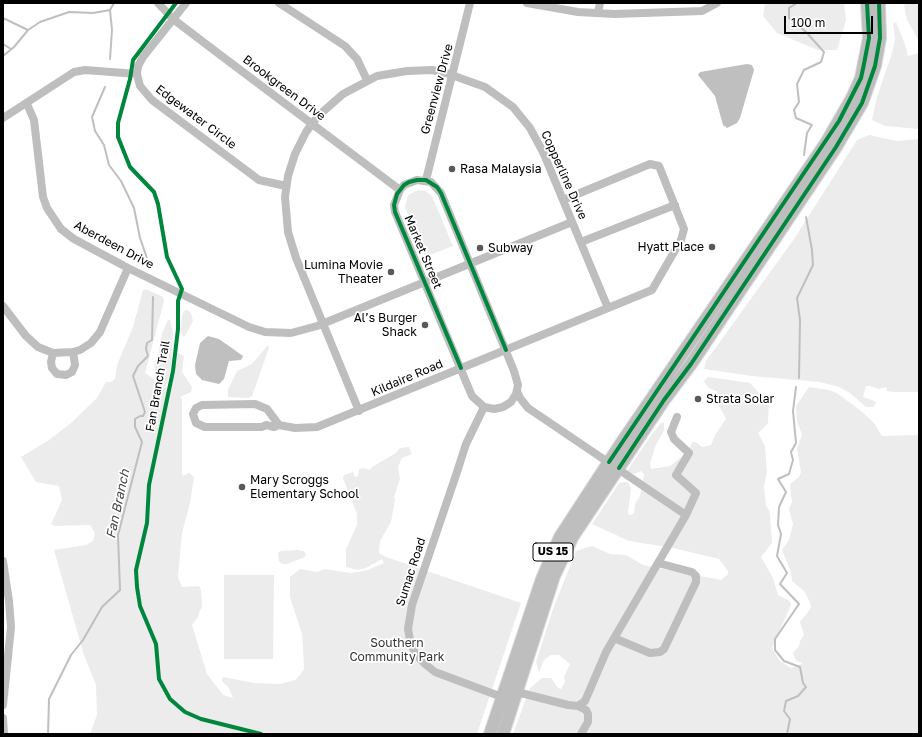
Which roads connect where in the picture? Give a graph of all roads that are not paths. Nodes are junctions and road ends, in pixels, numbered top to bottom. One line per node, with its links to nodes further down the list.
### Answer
1 (158, 3): 11 (street, Brookgreen Drive)
2 (186, 3): 11 (street)
3 (280, 3): 14 (street)
4 (470, 3): 13 (street, Greenview Drive)
5 (529, 3): 10 (street)
6 (600, 3): 10 (street)
7 (717, 3): 10 (street)
8 (867, 3): 42 (highway, US 15)
9 (879, 3): 42 (highway, US 15)
10 (598, 13)
11 (173, 19): 12 (street); 17 (street, Brookgreen Drive)
12 (137, 74): 15 (street); 19 (street, Edgewater Circle)
13 (454, 74): 14 (street, Copperline Drive); 18 (street, Greenview Drive); 21 (street, Copperline Drive)
14 (367, 80): 17 (street, Copperline Drive)
15 (27, 104): 16 (street); 26 (street, Aberdeen Drive)
16 (3, 118)
17 (312, 124): 19 (street, Copperline Drive); 20 (street, Brookgreen Drive)
18 (426, 180): 20 (street); 25 (street)
19 (286, 186): 30 (street, Copperline Drive)
20 (400, 190): 27 (street, Market Street)
21 (563, 200): 22 (street, Kildaire Road); 23 (street, Copperline Drive)
22 (675, 205): 24 (street); 29 (street, Kildaire Road)
23 (572, 222): 24 (street, Copperline Drive); 25 (street, Aberdeen Drive)
24 (581, 242): 29 (street, Copperline Drive)
25 (470, 264): 27 (street, Aberdeen Drive); 31 (street)
26 (128, 268): 30 (street, Aberdeen Drive); 32 (street)
27 (424, 282): 30 (street, Aberdeen Drive); 34 (street, Market Street)
28 (3, 306): 33 (street)
29 (608, 308): 31 (street, Kildaire Road)
30 (323, 324): 39 (street, Copperline Drive)
31 (506, 350): 34 (street, Kildaire Road); 35 (street)
32 (73, 352): 33 (street); 33 (street)
33 (53, 353)
34 (461, 368): 37 (street, Market Street); 39 (street, Kildaire Road)
35 (517, 391): 36 (street); 38 (street)
36 (506, 405): 37 (street); 38 (street)
37 (484, 407): 48 (street, Sumac Road)
38 (528, 408): 42 (street)
39 (359, 411): 41 (street, Kildaire Road)
40 (676, 417): 43 (street)
41 (279, 424): 41 (street, Kildaire Road)
42 (614, 465): 43 (street); 47 (highway, US 15); 48 (highway, US 15)
43 (686, 515): 45 (street)
44 (3, 561): 49 (street)
45 (658, 563): 46 (street); 46 (street)
46 (614, 638): 50 (street)
47 (517, 692): 50 (street); 54 (highway, US 15)
48 (502, 697): 53 (highway, US 15)
49 (3, 705)
50 (578, 706): 55 (street)
51 (3, 718): 52 (street)
52 (4, 734)
53 (490, 734)
54 (503, 734)
55 (581, 734)

